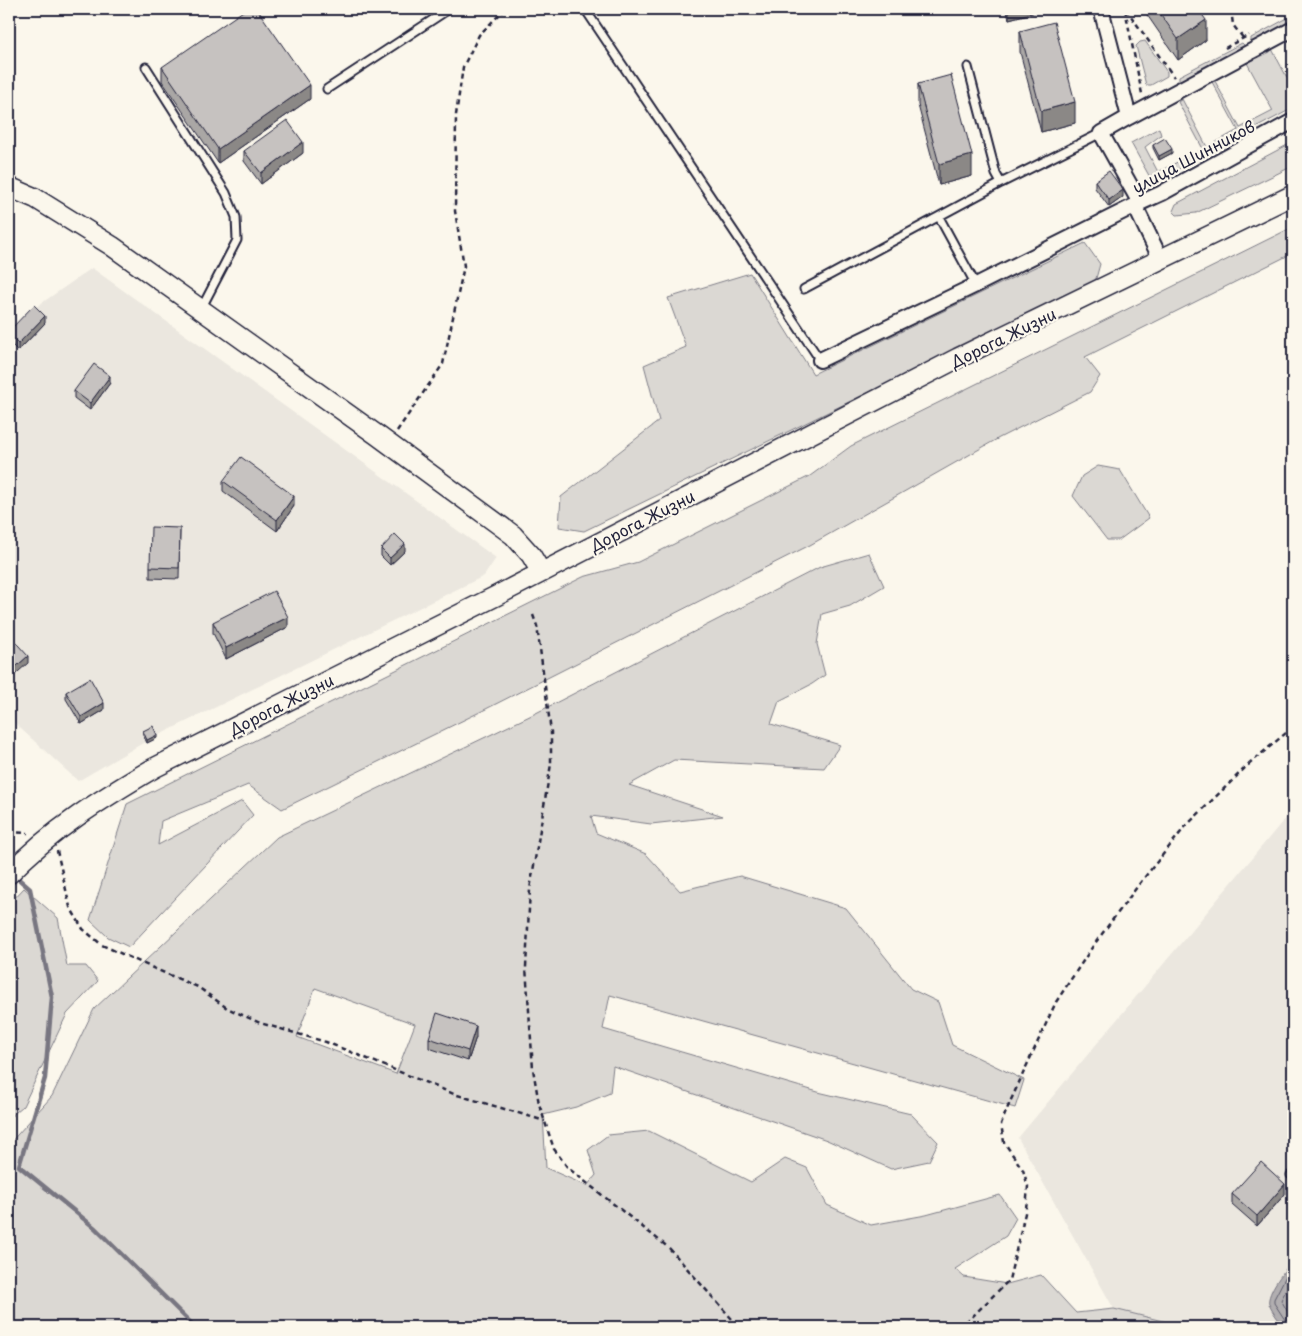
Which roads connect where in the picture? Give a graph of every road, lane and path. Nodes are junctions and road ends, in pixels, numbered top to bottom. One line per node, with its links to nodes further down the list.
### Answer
1 (449, 9): 13 (lane)
2 (505, 9): 29 (path)
3 (585, 9): 28 (lane)
4 (1101, 9): 16 (street)
5 (1126, 9): 14 (path); 15 (path)
6 (1231, 9): 9 (path)
7 (1293, 28): 15 (street)
8 (1252, 34): 9 (path)
9 (1243, 38): 10 (path)
10 (1217, 52)
11 (146, 67): 27 (lane)
12 (968, 67): 19 (lane)
13 (327, 89)
14 (1150, 89)
15 (1180, 89): 16 (street)
16 (1129, 117): 18 (street)
17 (1293, 121): 22 (street, улица Шинников)
18 (1101, 134): 19 (lane); 22 (street)
19 (1001, 184): 23 (lane)
20 (9, 187): 27 (main road)
21 (1293, 195): 24 (main road, Дорога Жизни)
22 (1137, 205): 24 (street, улица Шинников); 25 (street)
23 (939, 217): 25 (lane); 26 (lane)
24 (1161, 260): 30 (main road, Дорога Жизни)
25 (976, 285): 28 (street)
26 (804, 289)
27 (201, 309): 29 (main road)
28 (820, 360)
29 (389, 443): 30 (main road)
30 (542, 572): 33 (main road, Дорога Жизни)
31 (533, 615): 35 (path)
32 (1293, 727): 37 (path)
33 (53, 834): 34 (main road, Дорога Жизни); 35 (path)
34 (9, 874)
35 (545, 1121): 36 (path)
36 (740, 1327)
37 (957, 1327)

